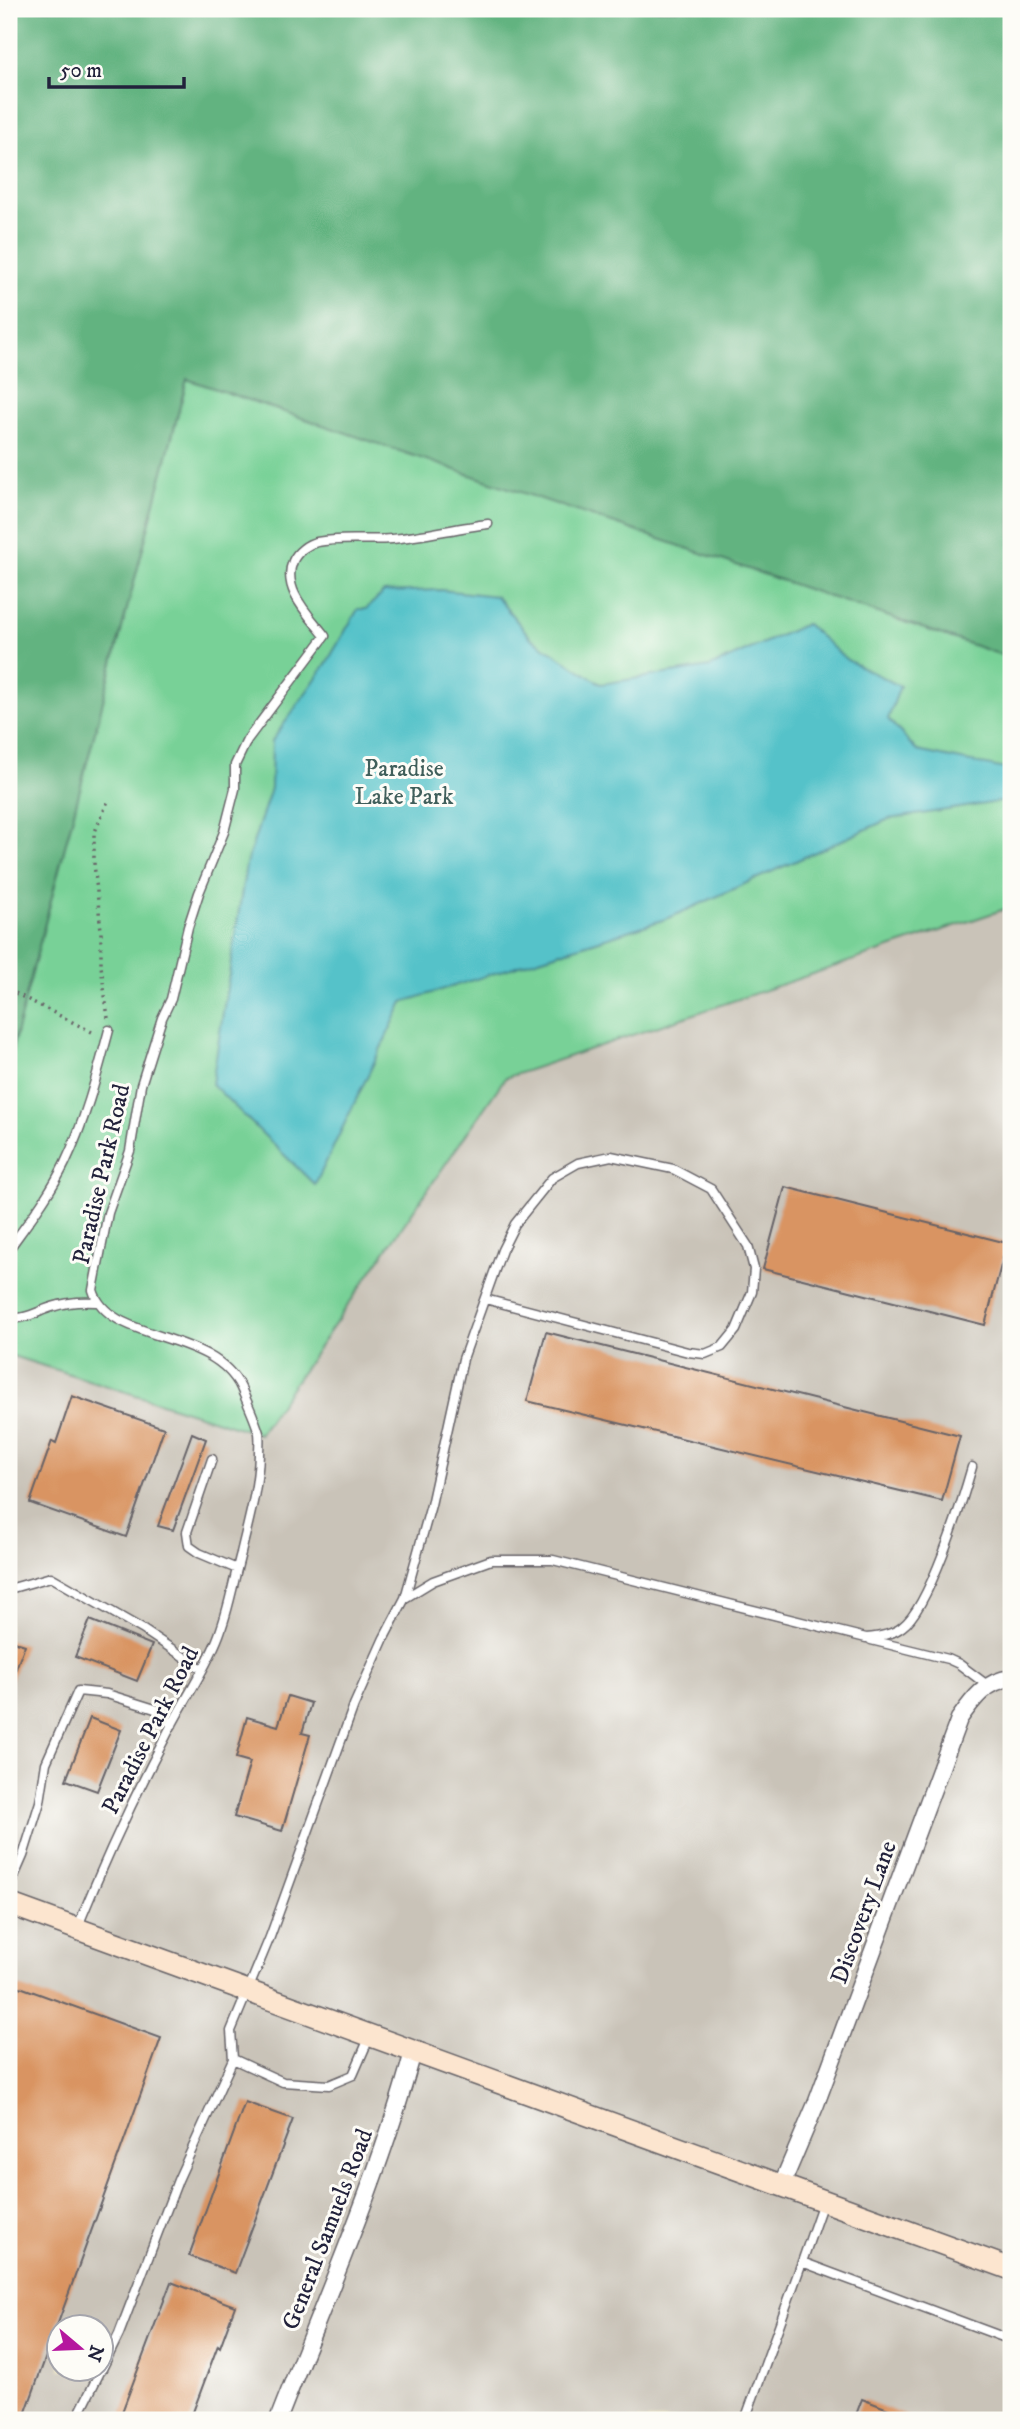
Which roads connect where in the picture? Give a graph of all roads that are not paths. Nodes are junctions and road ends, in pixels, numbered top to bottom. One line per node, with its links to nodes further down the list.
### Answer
1 (488, 524): 5 (lane, Paradise Park Road)
2 (108, 1035): 3 (lane)
3 (9, 1249)
4 (485, 1299): 4 (lane); 11 (lane)
5 (97, 1303): 6 (lane); 9 (lane, Paradise Park Road)
6 (9, 1317)
7 (212, 1459): 9 (lane)
8 (972, 1467): 12 (lane)
9 (237, 1569): 13 (lane, Paradise Park Road)
10 (9, 1589): 13 (lane)
11 (405, 1598): 12 (lane); 20 (lane)
12 (866, 1639): 15 (lane)
13 (201, 1669): 16 (lane, Paradise Park Road)
14 (1011, 1678): 15 (street)
15 (987, 1685): 24 (street, Discovery Lane)
16 (172, 1725): 17 (lane); 19 (lane, Paradise Park Road)
17 (9, 1888)
18 (9, 1904): 19 (street)
19 (77, 1929): 20 (street)
20 (249, 1990): 21 (street); 23 (lane)
21 (370, 2036): 22 (street); 23 (lane)
22 (413, 2052): 24 (street); 32 (street, General Samuels Road)
23 (233, 2059): 28 (lane)
24 (782, 2184): 25 (street)
25 (824, 2200): 26 (lane); 27 (street)
26 (802, 2262): 29 (lane); 33 (lane)
27 (1011, 2269)
28 (116, 2340)
29 (1011, 2340)
30 (94, 2384): 31 (lane)
31 (76, 2420)
32 (278, 2420)
33 (745, 2420)

